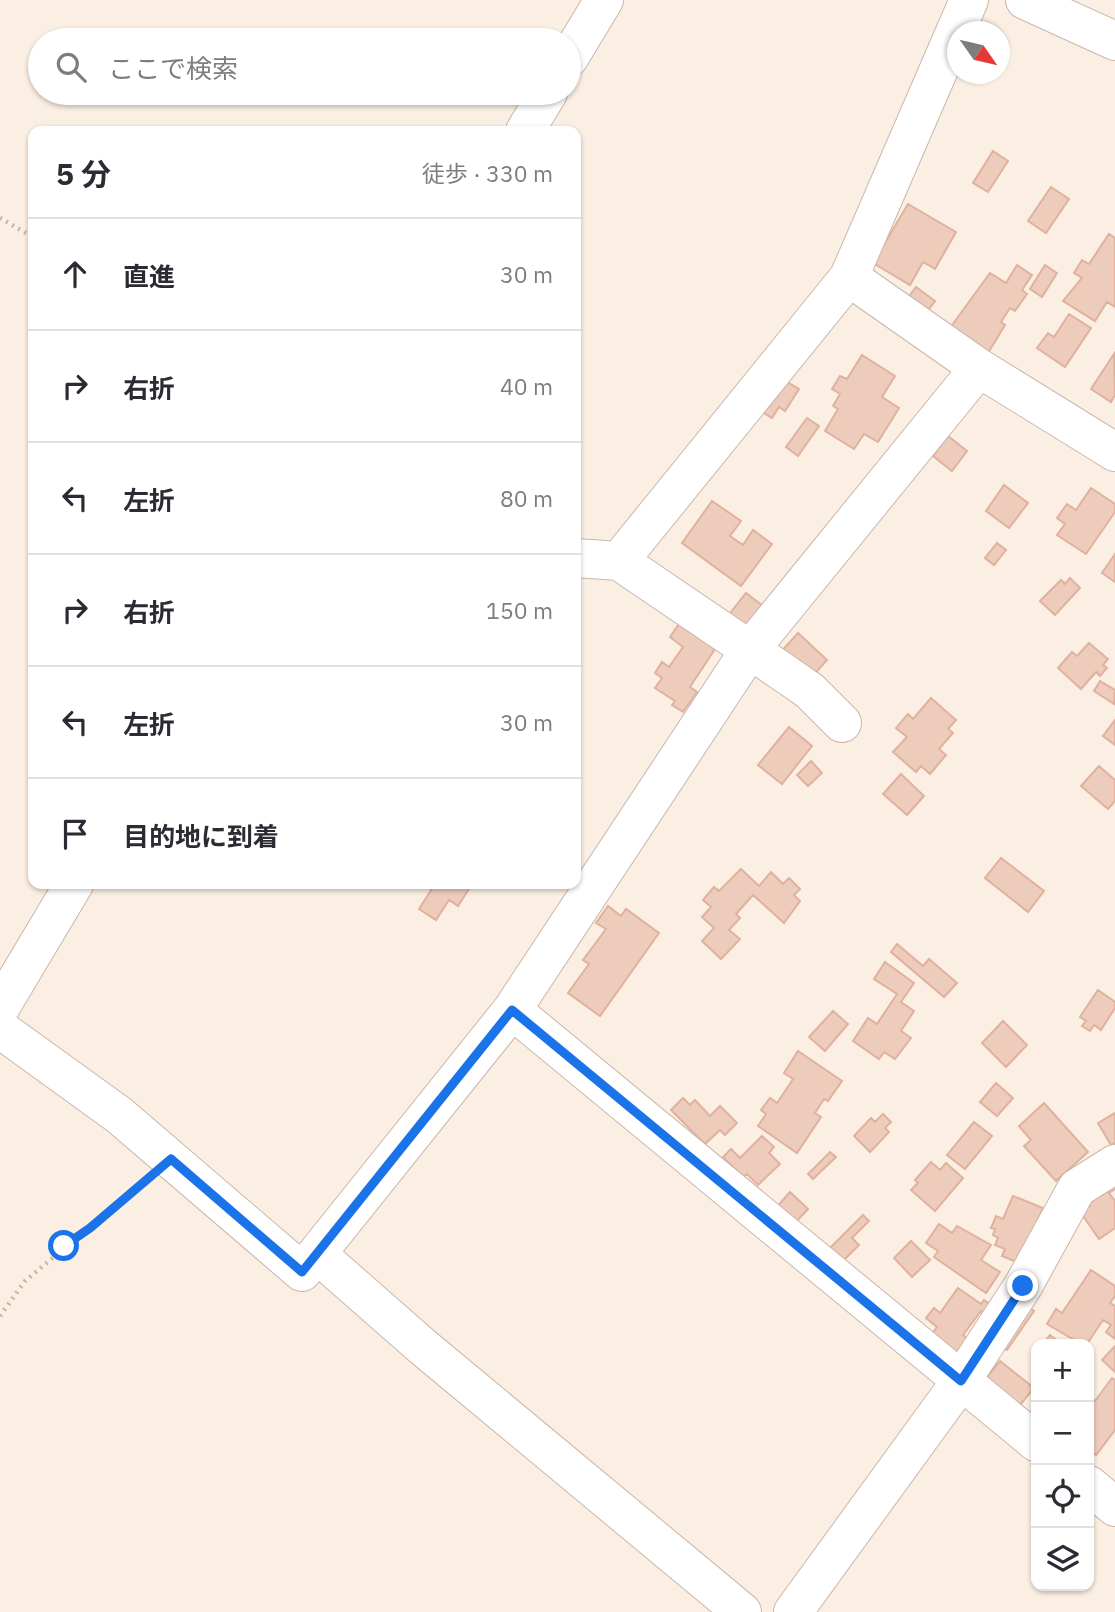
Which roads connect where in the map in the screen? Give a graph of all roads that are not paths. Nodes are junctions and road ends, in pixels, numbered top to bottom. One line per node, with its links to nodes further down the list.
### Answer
1 (604, 0): 4 (street)
2 (969, 0): 8 (street)
3 (1025, 0): 5 (street)
4 (581, 38)
5 (1115, 41)
6 (541, 105): 7 (street)
7 (528, 126)
8 (849, 277): 9 (street); 12 (street)
9 (979, 368): 10 (street); 13 (street)
10 (1115, 452)
11 (581, 558): 12 (street)
12 (619, 561): 13 (street)
13 (749, 651): 14 (street); 17 (street)
14 (842, 723)
15 (71, 889): 16 (street)
16 (0, 1007)
17 (512, 1010): 20 (street); 21 (street)
18 (0, 1030): 20 (street)
19 (1115, 1164): 21 (street)
20 (317, 1254): 25 (street)
21 (961, 1381): 22 (street); 26 (street)
22 (1031, 1439)
23 (1094, 1489): 24 (street)
24 (1115, 1507)
25 (742, 1612)
26 (793, 1612)

